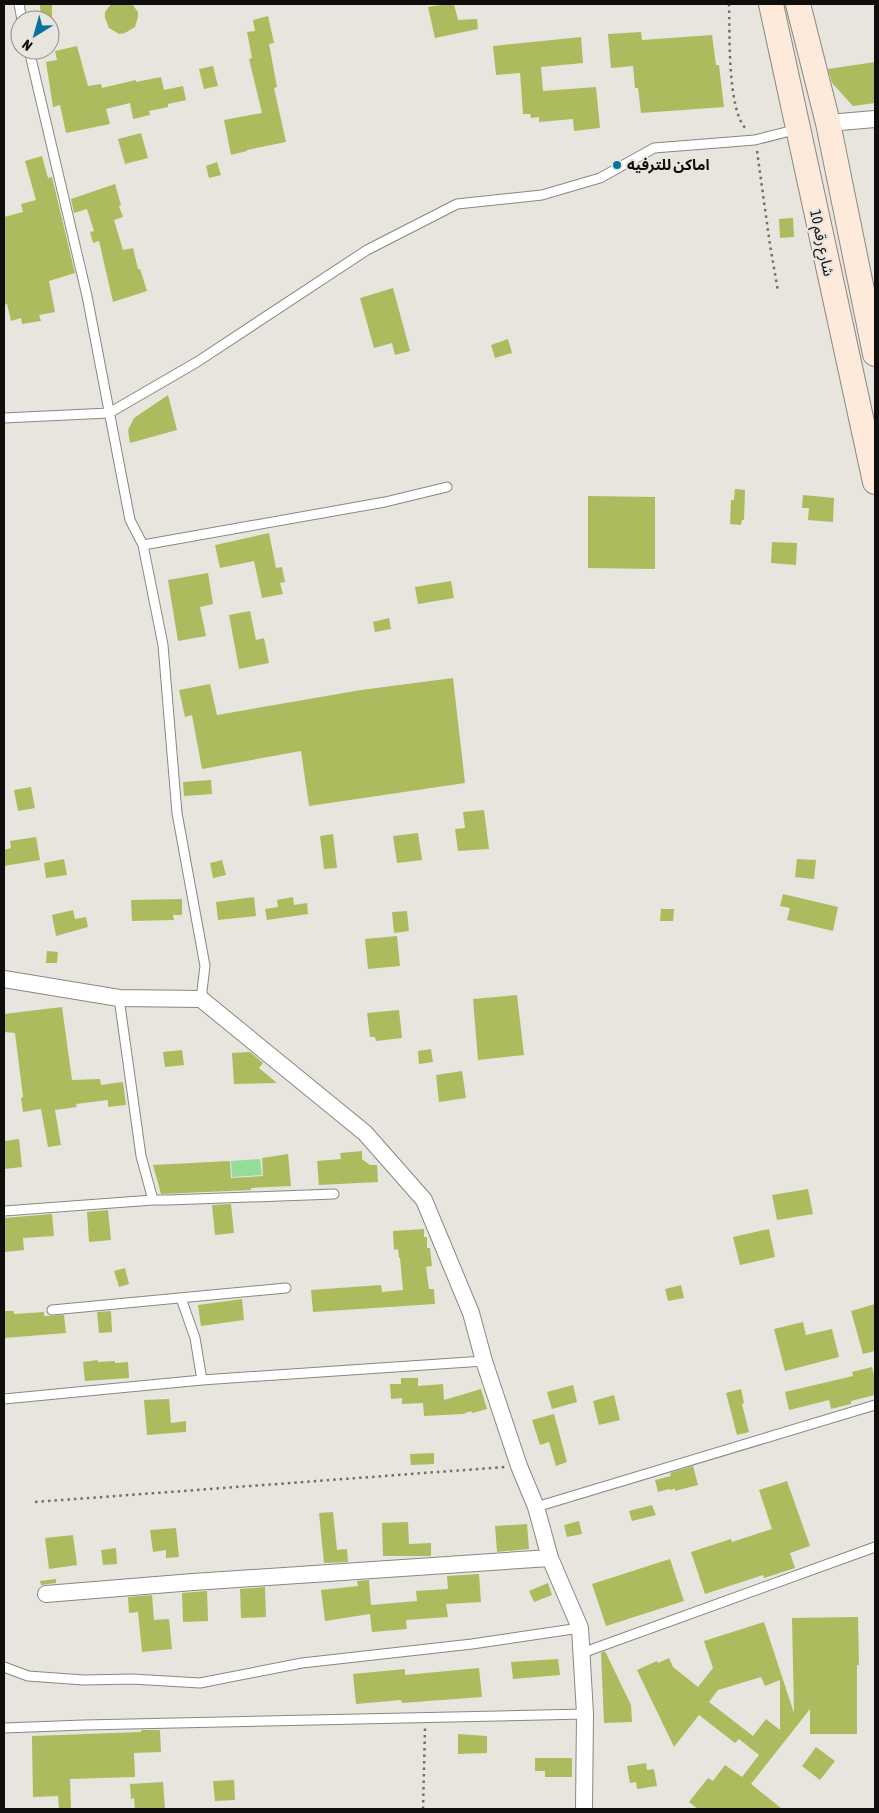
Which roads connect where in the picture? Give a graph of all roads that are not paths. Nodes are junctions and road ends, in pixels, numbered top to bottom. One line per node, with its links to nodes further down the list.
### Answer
1 (771, 4): 6 (main road, شارع رقم 10)
2 (798, 4): 5 (main road, شارع رقم 10)
3 (31, 60): 8 (lane)
4 (875, 119): 5 (street)
5 (828, 123): 7 (main road, شارع رقم 10)
6 (798, 129): 8 (lane); 10 (main road, شارع رقم 10)
7 (875, 354)
8 (109, 413): 9 (lane); 12 (lane)
9 (4, 418)
10 (875, 482)
11 (447, 487): 12 (lane)
12 (143, 545): 15 (lane)
13 (4, 979): 14 (street)
14 (120, 998): 15 (street); 17 (lane)
15 (202, 998): 22 (street)
16 (334, 1194): 17 (lane)
17 (153, 1200): 18 (lane)
18 (4, 1212)
19 (286, 1288): 20 (lane)
20 (181, 1298): 21 (lane); 23 (lane)
21 (52, 1310)
22 (484, 1361): 23 (lane); 26 (street)
23 (202, 1380): 24 (lane)
24 (4, 1399)
25 (875, 1405): 26 (lane)
26 (536, 1507): 28 (street)
27 (875, 1547): 31 (lane)
28 (550, 1558): 29 (street); 30 (street)
29 (46, 1594)
30 (580, 1628): 31 (street); 32 (lane)
31 (582, 1653): 33 (street)
32 (4, 1667)
33 (585, 1714): 34 (lane); 35 (street)
34 (4, 1728)
35 (584, 1809)

